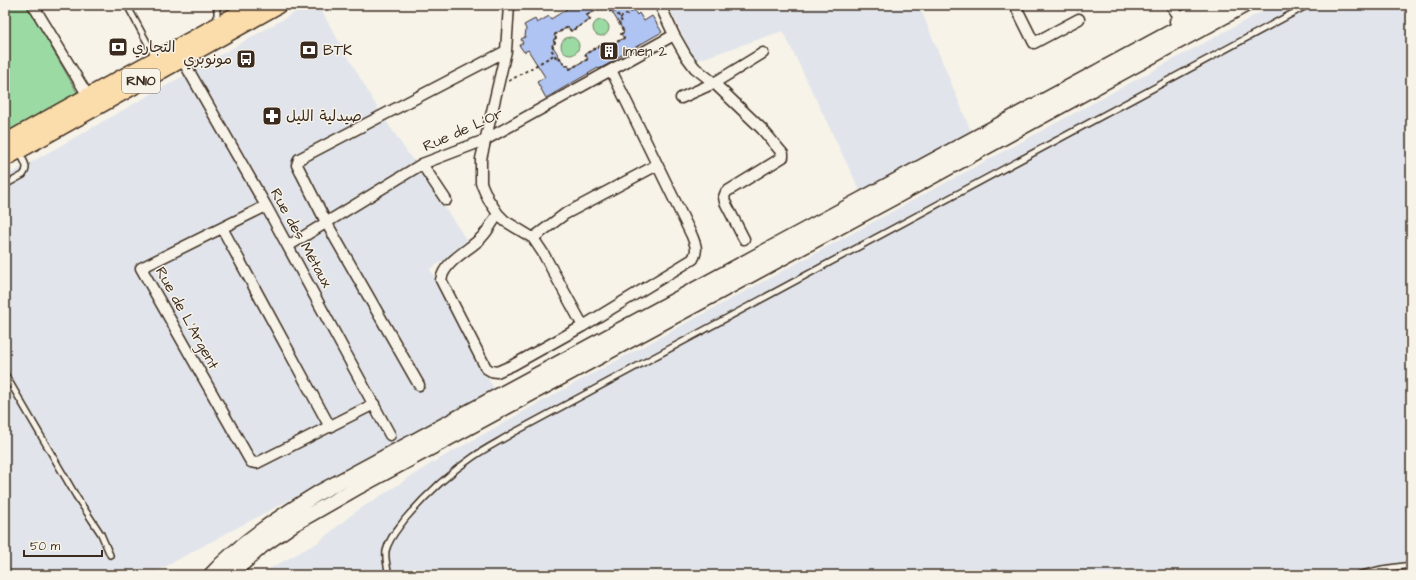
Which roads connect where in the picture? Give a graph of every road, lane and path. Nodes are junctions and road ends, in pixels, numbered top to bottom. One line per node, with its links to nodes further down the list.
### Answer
1 (33, 5): 28 (street)
2 (127, 5): 23 (lane)
3 (217, 5): 17 (lane)
4 (254, 5): 17 (main road, RN10)
5 (278, 5): 22 (main road, RN10)
6 (510, 5): 19 (street)
7 (643, 5): 15 (path)
8 (660, 5): 18 (street)
9 (1015, 5): 16 (street)
10 (1171, 5): 11 (street)
11 (1203, 5)
12 (1221, 5): 50 (street)
13 (1245, 5): 51 (street)
14 (1308, 5): 52 (lane)
15 (620, 18): 21 (path); 21 (path)
16 (1080, 19)
17 (218, 26): 23 (main road, RN10)
18 (674, 35): 24 (street, Rue de L'Or); 25 (street)
19 (506, 51): 26 (street); 37 (street)
20 (763, 53): 25 (street)
21 (554, 55): 26 (path)
22 (182, 58): 28 (main road, RN10); 35 (street, Rue des Métaux)
23 (156, 60): 28 (main road, RN10)
24 (611, 70): 29 (street, Rue de L'Or); 32 (street)
25 (714, 83): 27 (street); 40 (street)
26 (498, 87): 29 (street)
27 (681, 98)
28 (91, 102): 30 (main road, RN10)
29 (485, 140): 31 (street, Rue de L'Or); 36 (street)
30 (9, 151): 33 (lane)
31 (422, 164): 34 (street); 37 (street, Rue de L'Or)
32 (657, 165): 39 (street); 42 (street)
33 (5, 185)
34 (446, 200)
35 (266, 206): 38 (street, Rue de L'Argent); 41 (street, Rue des Métaux)
36 (498, 214): 39 (street); 42 (street)
37 (326, 222): 41 (street, Rue de L'Or); 44 (street)
38 (222, 228): 46 (street); 46 (street, Rue de L'Argent)
39 (533, 238): 42 (street)
40 (744, 238)
41 (288, 246): 45 (street, Rue des Métaux)
42 (583, 326)
43 (5, 374): 48 (lane)
44 (419, 385)
45 (374, 404): 46 (street); 47 (street, Rue des Métaux)
46 (330, 427)
47 (390, 435)
48 (110, 555)
49 (1411, 565): 53 (lane)
50 (211, 575)
51 (230, 575)
52 (389, 575)
53 (1358, 575)

